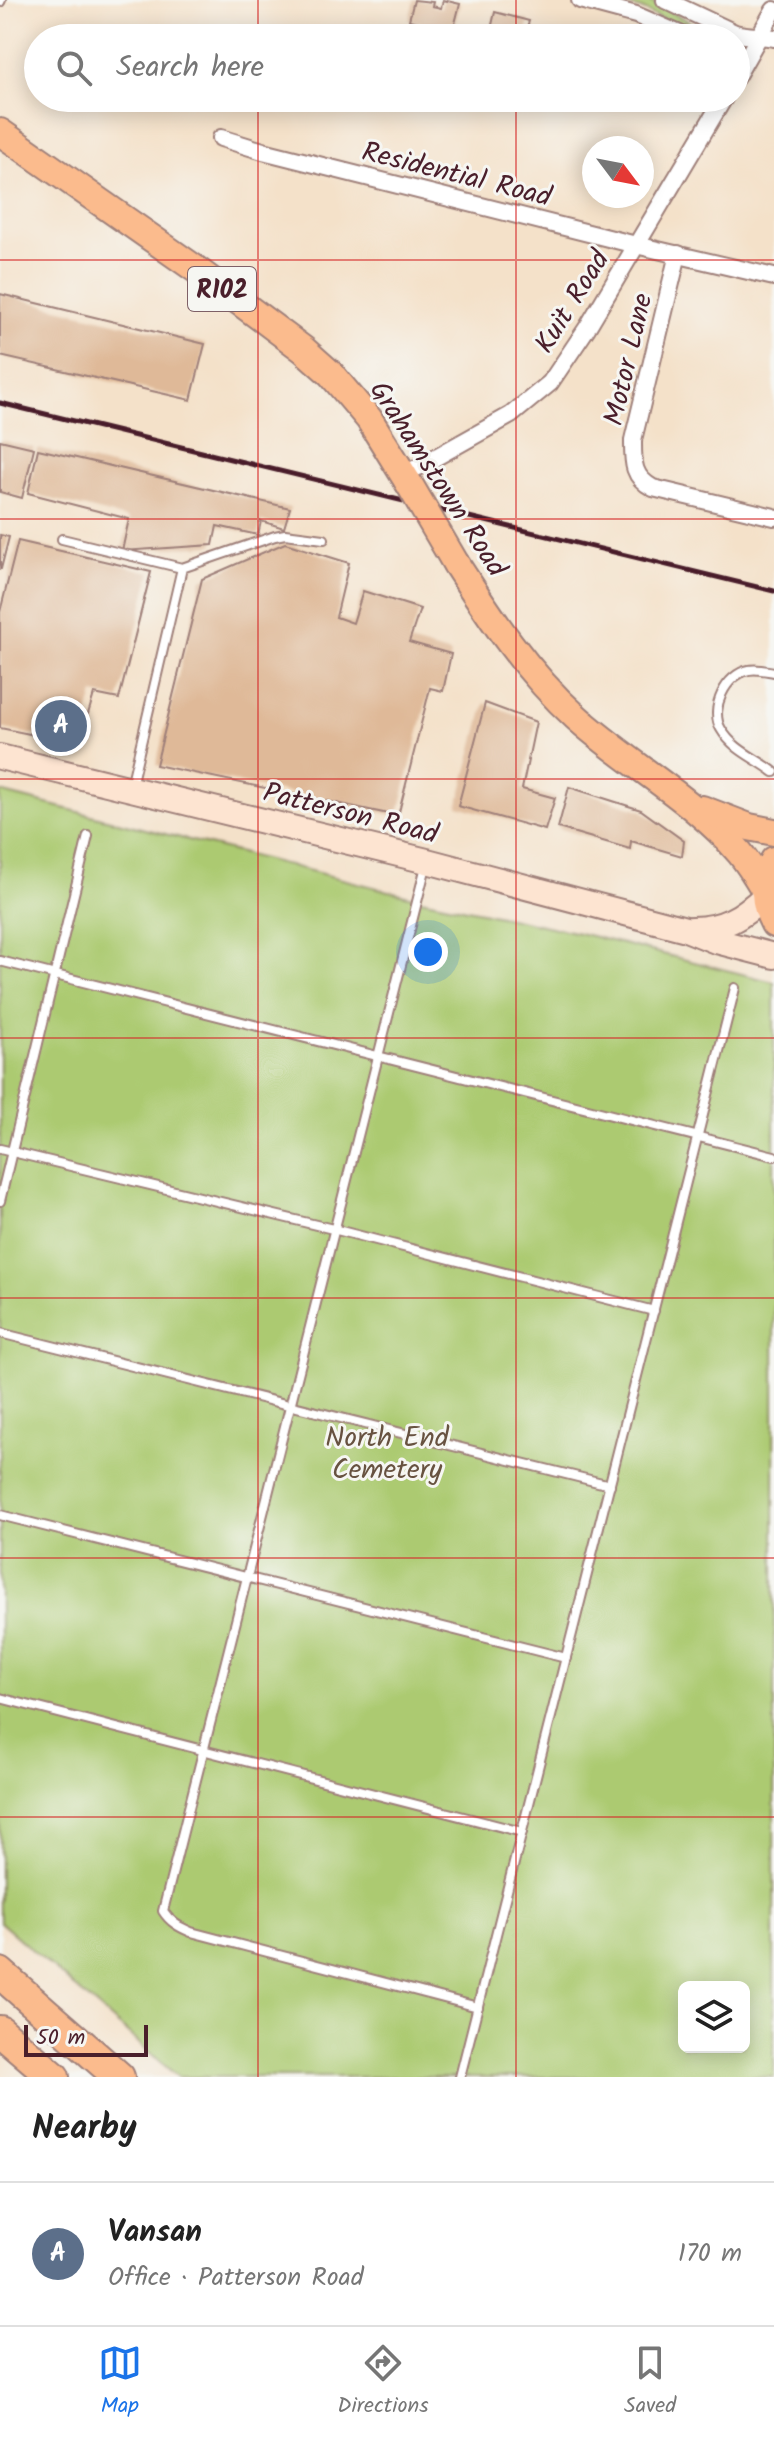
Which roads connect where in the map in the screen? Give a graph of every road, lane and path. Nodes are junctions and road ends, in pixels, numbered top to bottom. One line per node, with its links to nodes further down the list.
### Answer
1 (580, 0): 4 (street)
2 (665, 0): 5 (street)
3 (774, 10): 6 (street)
4 (657, 24)
5 (716, 24)
6 (767, 36): 7 (street)
7 (750, 54)
8 (716, 112): 11 (street, Kuit Road)
9 (0, 132): 14 (main road, Grahamstown Road / R102)
10 (221, 138): 11 (street, Residential Road)
11 (636, 245): 12 (street, Residential Road); 14 (street, Kuit Road)
12 (678, 254): 13 (street, Residential Road); 15 (street, Motor Lane)
13 (774, 277)
14 (406, 478): 23 (main road, Grahamstown Road / R102, bridge)
15 (774, 517)
16 (62, 539): 18 (lane)
17 (324, 539): 18 (lane)
18 (182, 568): 22 (lane)
19 (774, 672): 21 (lane)
20 (0, 757): 22 (street, Patterson Road)
21 (774, 772)
22 (130, 788): 27 (street, Patterson Road)
23 (683, 801): 24 (main road, Grahamstown Road / R102); 28 (main road, Grahamstown Road / R102)
24 (774, 832)
25 (88, 836): 33 (lane)
26 (774, 860): 28 (main road)
27 (427, 861): 30 (street, Patterson Road); 35 (lane)
28 (764, 892): 29 (main road, Grahamstown Road / R102); 30 (street, Patterson Road)
29 (774, 924)
30 (686, 929): 31 (street, Patterson Road)
31 (774, 956)
32 (0, 961): 33 (lane)
33 (55, 974): 35 (lane); 38 (lane)
34 (735, 988): 36 (lane)
35 (377, 1056): 36 (lane); 41 (lane)
36 (698, 1137): 39 (lane); 42 (lane)
37 (0, 1149): 38 (lane)
38 (12, 1152): 40 (lane); 41 (lane)
39 (774, 1156)
40 (0, 1201)
41 (333, 1229): 42 (lane); 44 (lane)
42 (654, 1311): 45 (lane)
43 (0, 1333): 44 (lane)
44 (289, 1405): 45 (lane); 47 (lane)
45 (610, 1485): 48 (lane)
46 (0, 1515): 47 (lane)
47 (248, 1579): 48 (lane); 50 (lane)
48 (566, 1658): 51 (lane)
49 (0, 1698): 50 (lane)
50 (205, 1750): 51 (lane); 53 (lane)
51 (522, 1832): 53 (lane)
52 (0, 1973): 56 (highway)
53 (478, 2007): 57 (lane)
54 (0, 2031): 55 (highway)
55 (54, 2077)
56 (119, 2077)
57 (460, 2077)

